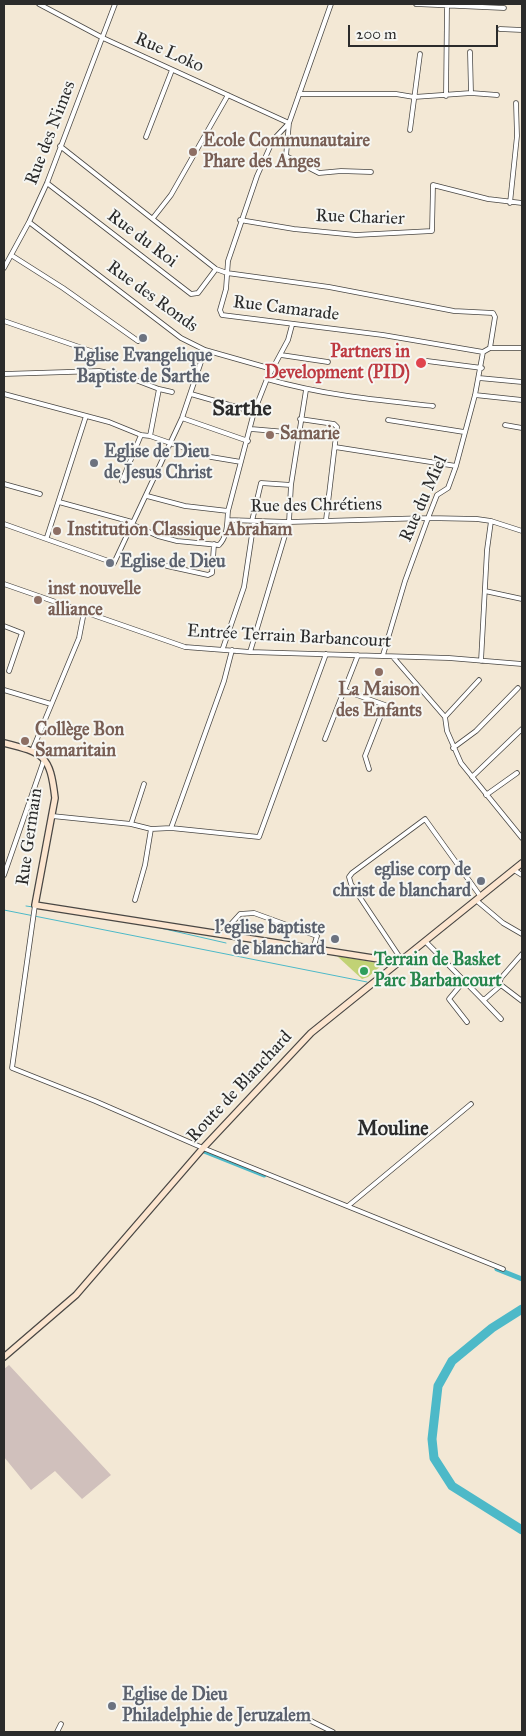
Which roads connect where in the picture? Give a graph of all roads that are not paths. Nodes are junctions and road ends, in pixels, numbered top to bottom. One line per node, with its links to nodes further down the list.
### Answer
1 (39, 4): 8 (street, Rue Loko)
2 (53, 4): 8 (street)
3 (115, 4): 11 (street, Rue des Nimes)
4 (331, 4): 16 (street)
5 (416, 4): 6 (street)
6 (447, 5): 7 (street); 19 (street)
7 (504, 8)
8 (51, 9): 11 (street, Rue Loko)
9 (500, 29): 10 (street)
10 (522, 30)
11 (103, 38): 14 (street, Rue Loko); 25 (street, Rue des Nimes)
12 (470, 52): 15 (street)
13 (420, 54): 20 (street)
14 (172, 70): 17 (street, Rue Loko); 24 (street)
15 (471, 93): 18 (street); 19 (street)
16 (299, 94): 20 (street); 22 (street)
17 (228, 95): 22 (street, Rue Loko); 32 (street)
18 (497, 95)
19 (446, 96): 20 (street)
20 (414, 97): 23 (street)
21 (516, 103): 27 (street)
22 (290, 123): 28 (street); 33 (street, Rue Camarade)
23 (410, 130)
24 (146, 137)
25 (60, 146): 29 (street, Rue des Nimes); 32 (street)
26 (522, 153): 27 (street)
27 (516, 154): 30 (street)
28 (371, 172)
29 (47, 183): 34 (street, Rue des Nimes); 37 (street, Rue du Roi)
30 (510, 203): 31 (street); 33 (street, Rue Charier)
31 (522, 203)
32 (153, 218): 37 (street)
33 (240, 220): 38 (street, Rue Camarade)
34 (29, 222): 35 (street, Rue des Nimes); 44 (street, Rue des Ronds)
35 (11, 255): 36 (street, Rue des Nimes); 41 (street)
36 (5, 264)
37 (216, 269): 38 (street)
38 (227, 273): 40 (street, Rue Camarade); 42 (street)
39 (4, 321): 47 (street)
40 (292, 325): 45 (street, Rue Camarade); 46 (street)
41 (138, 341)
42 (490, 348): 43 (street); 45 (street)
43 (522, 348)
44 (205, 350): 51 (street, Rue des Ronds); 60 (street)
45 (483, 352): 50 (street, Rue du Miel)
46 (281, 355): 49 (street); 51 (street)
47 (111, 358)
48 (427, 361): 50 (street)
49 (328, 362)
50 (482, 368): 53 (street, Rue du Miel)
51 (272, 369): 54 (street)
52 (4, 374): 56 (street)
53 (479, 378): 55 (street); 61 (street, Rue du Miel)
54 (267, 379): 57 (street); 64 (street)
55 (522, 382)
56 (159, 388): 58 (street); 75 (street)
57 (306, 390): 63 (street); 67 (street)
58 (172, 392)
59 (4, 394): 65 (street)
60 (191, 394): 64 (street); 66 (street)
61 (476, 394): 62 (street); 72 (street, Rue du Miel)
62 (522, 400)
63 (433, 406)
64 (254, 412): 71 (street)
65 (86, 416): 74 (street); 86 (street)
66 (182, 418): 76 (street); 77 (street)
67 (300, 419): 73 (street); 78 (street)
68 (388, 420): 72 (street)
69 (505, 425): 70 (street)
70 (522, 428)
71 (251, 429): 73 (street); 76 (street)
72 (464, 432): 80 (street, Rue du Miel)
73 (298, 433): 83 (street)
74 (141, 435): 75 (street); 81 (street)
75 (150, 436): 77 (street)
76 (248, 441): 79 (street)
77 (169, 444): 79 (street); 85 (street)
78 (335, 447): 80 (street); 90 (street)
79 (241, 462): 87 (street)
80 (456, 466): 88 (street, Rue du Miel)
81 (122, 481)
82 (4, 484): 84 (street)
83 (290, 485): 91 (street); 93 (street)
84 (40, 494)
85 (147, 496): 87 (street); 94 (street)
86 (59, 502): 94 (street); 97 (street)
87 (228, 510): 89 (street)
88 (428, 518): 90 (street, Rue des Chrétiens); 92 (street, Rue des Chrétiens); 110 (street, Rue du Miel)
89 (228, 520): 91 (street, Rue des Chrétiens); 98 (street)
90 (326, 520): 93 (street, Rue des Chrétiens)
91 (253, 521): 93 (street, Rue des Chrétiens); 105 (street)
92 (491, 521): 96 (street, Rue des Chrétiens); 101 (street)
93 (289, 522): 107 (street)
94 (132, 523): 97 (street); 98 (street)
95 (4, 524): 97 (street)
96 (522, 531)
97 (46, 537)
98 (214, 544): 99 (street)
99 (167, 566)
100 (4, 584): 103 (street, Entrée Terrain Barbancourt)
101 (485, 592): 102 (street); 112 (street)
102 (522, 599)
103 (84, 612): 105 (street, Entrée Terrain Barbancourt); 119 (street)
104 (4, 626): 114 (street)
105 (222, 648): 106 (street, Entrée Terrain Barbancourt)
106 (232, 650): 107 (street, Entrée Terrain Barbancourt); 134 (street)
107 (250, 652): 108 (street, Entrée Terrain Barbancourt)
108 (326, 654): 109 (street, Entrée Terrain Barbancourt); 134 (street)
109 (358, 655): 110 (street, Entrée Terrain Barbancourt); 118 (street)
110 (383, 655): 111 (street, Entrée Terrain Barbancourt)
111 (393, 656): 112 (street, Entrée Terrain Barbancourt); 120 (street)
112 (481, 661): 113 (street, Entrée Terrain Barbancourt)
113 (522, 664)
114 (9, 671)
115 (479, 680): 120 (street)
116 (518, 688): 124 (street)
117 (4, 690): 119 (street)
118 (344, 690): 122 (street); 127 (street)
119 (51, 704): 125 (street)
120 (445, 717): 124 (street)
121 (522, 729): 129 (street)
122 (325, 739)
123 (4, 743): 125 (street)
124 (453, 748): 129 (street)
125 (32, 751): 126 (street)
126 (44, 758): 132 (street, Rue Germain); 139 (street)
127 (369, 769)
128 (517, 773): 131 (street)
129 (472, 776): 131 (street)
130 (144, 784): 133 (street)
131 (486, 795): 136 (street)
132 (52, 816): 133 (street); 143 (street, Rue Germain)
133 (131, 824): 135 (street)
134 (171, 828): 135 (street)
135 (151, 829): 142 (street)
136 (522, 838)
137 (522, 863): 138 (street, Route de Blanchard)
138 (513, 869): 140 (street); 141 (street, Route de Blanchard)
139 (4, 875)
140 (522, 875)
141 (479, 899): 144 (street); 146 (street, Route de Blanchard); 149 (street)
142 (135, 900)
143 (34, 907): 145 (street); 157 (street)
144 (522, 934)
145 (221, 936): 147 (street); 147 (street)
146 (426, 942): 149 (street, Route de Blanchard); 150 (street)
147 (313, 949): 149 (street)
148 (522, 954): 151 (street)
149 (399, 960): 157 (street, Route de Blanchard)
150 (464, 981): 152 (street); 155 (street)
151 (499, 985): 152 (street); 153 (street)
152 (482, 1000): 154 (street)
153 (522, 1001)
154 (501, 1019)
155 (467, 1022)
156 (471, 1104): 158 (street)
157 (203, 1148): 158 (street); 160 (street, Route de Blanchard)
158 (348, 1206): 159 (street)
159 (503, 1269)
160 (4, 1357)
161 (299, 1715): 164 (street)
162 (61, 1724): 163 (street)
163 (57, 1732)
164 (333, 1732)

